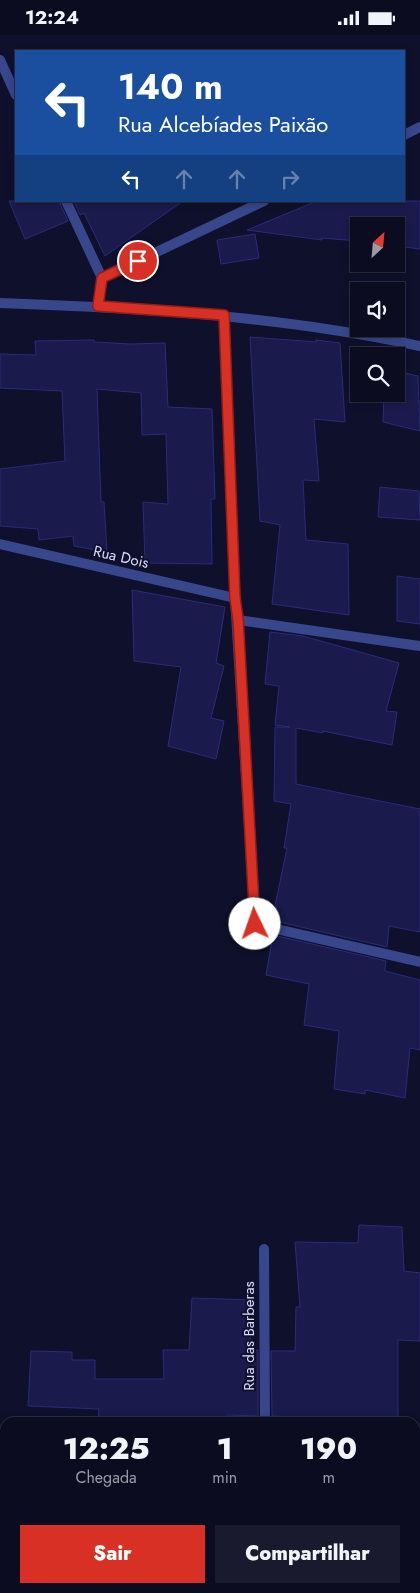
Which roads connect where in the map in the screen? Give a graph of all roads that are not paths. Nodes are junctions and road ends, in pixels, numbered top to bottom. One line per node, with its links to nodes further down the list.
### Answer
1 (0, 60): 2 (street)
2 (15, 93)
3 (420, 127): 4 (street)
4 (405, 134)
5 (66, 202): 7 (street)
6 (262, 202): 7 (street)
7 (102, 278): 9 (street)
8 (0, 303): 9 (street)
9 (98, 306): 10 (street)
10 (224, 315): 11 (street); 13 (street)
11 (420, 345)
12 (0, 544): 13 (street, Rua Dois)
13 (235, 598): 14 (street)
14 (238, 619): 15 (street); 16 (street)
15 (420, 646)
16 (420, 962)
17 (264, 1249): 18 (street, Rua das Barberas)
18 (265, 1417)

